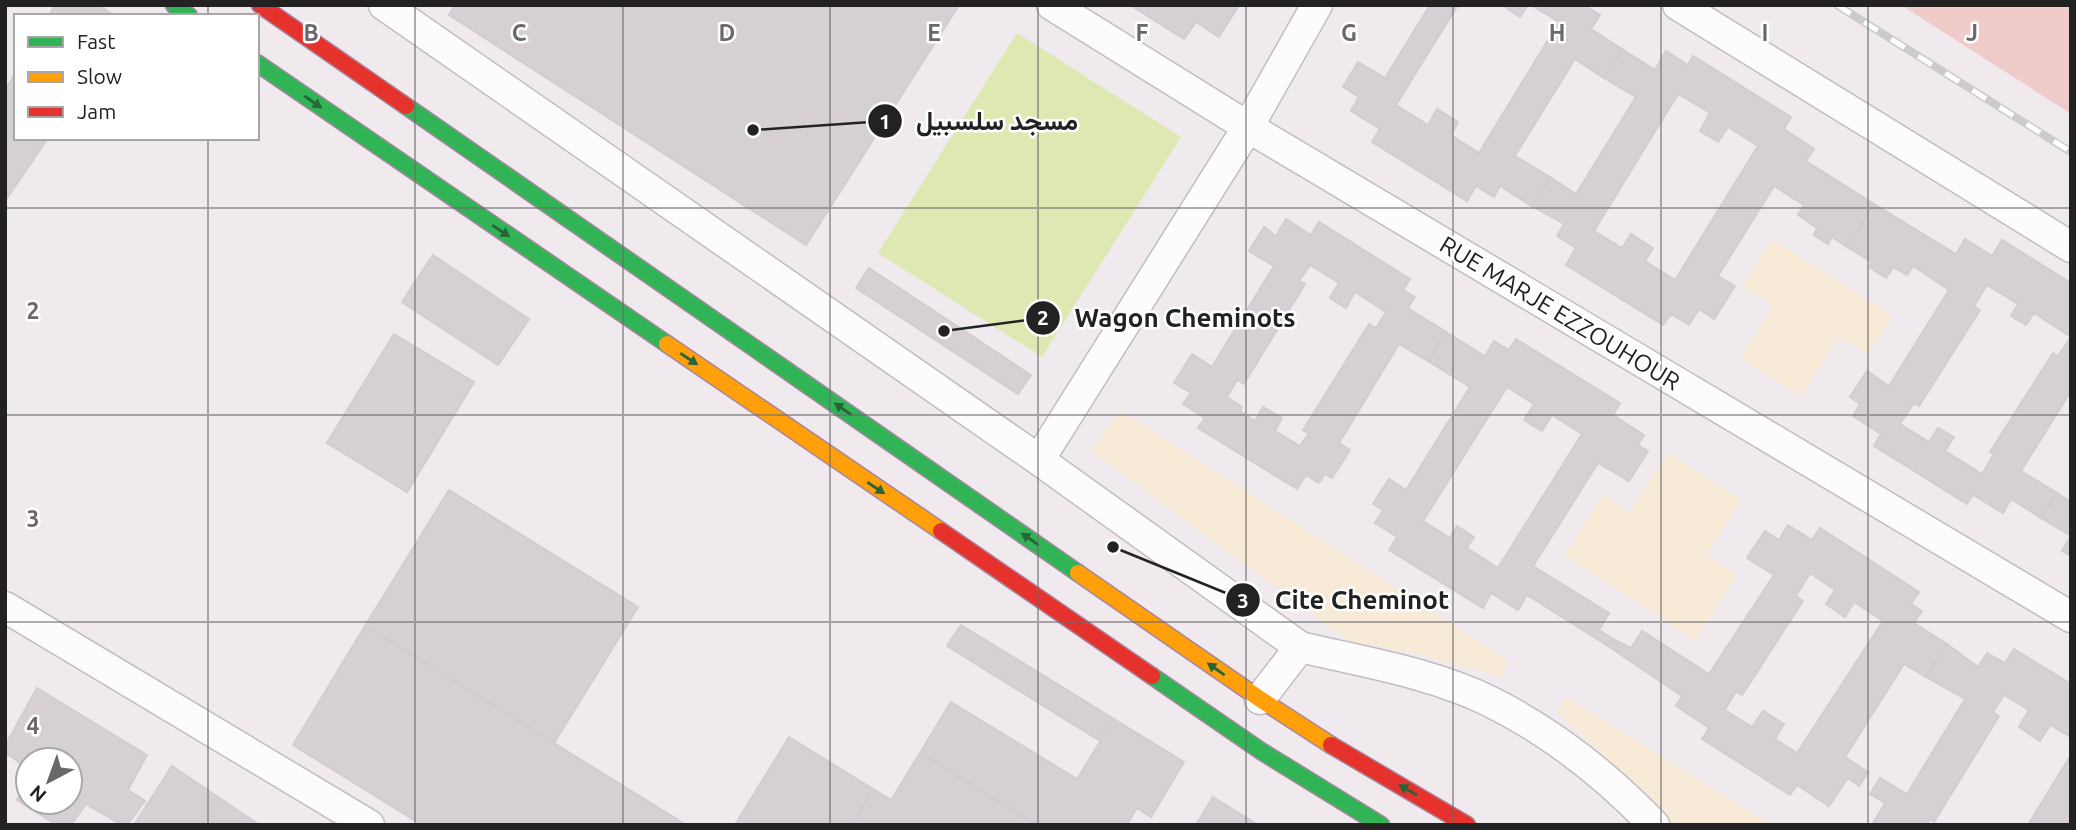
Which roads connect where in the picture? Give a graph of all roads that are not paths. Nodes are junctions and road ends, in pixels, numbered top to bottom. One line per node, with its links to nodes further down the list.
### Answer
1 (260, 5): 14 (main road, one-way to 1)
2 (384, 5): 6 (street)
3 (1052, 5): 8 (street, RUE MARJE EZZOUHOUR)
4 (1317, 5): 8 (street)
5 (1678, 5): 9 (street)
6 (417, 15): 10 (street)
7 (259, 64): 16 (main road, one-way to 16)
8 (1248, 127): 10 (street); 12 (street, RUE MARJE EZZOUHOUR)
9 (2071, 247)
10 (1039, 460): 13 (street)
11 (5, 607): 15 (street)
12 (2071, 617)
13 (1300, 647): 14 (street); 18 (street)
14 (1260, 699): 17 (main road, one-way to 14)
15 (369, 825)
16 (1381, 825)
17 (1467, 825)
18 (1654, 825)

